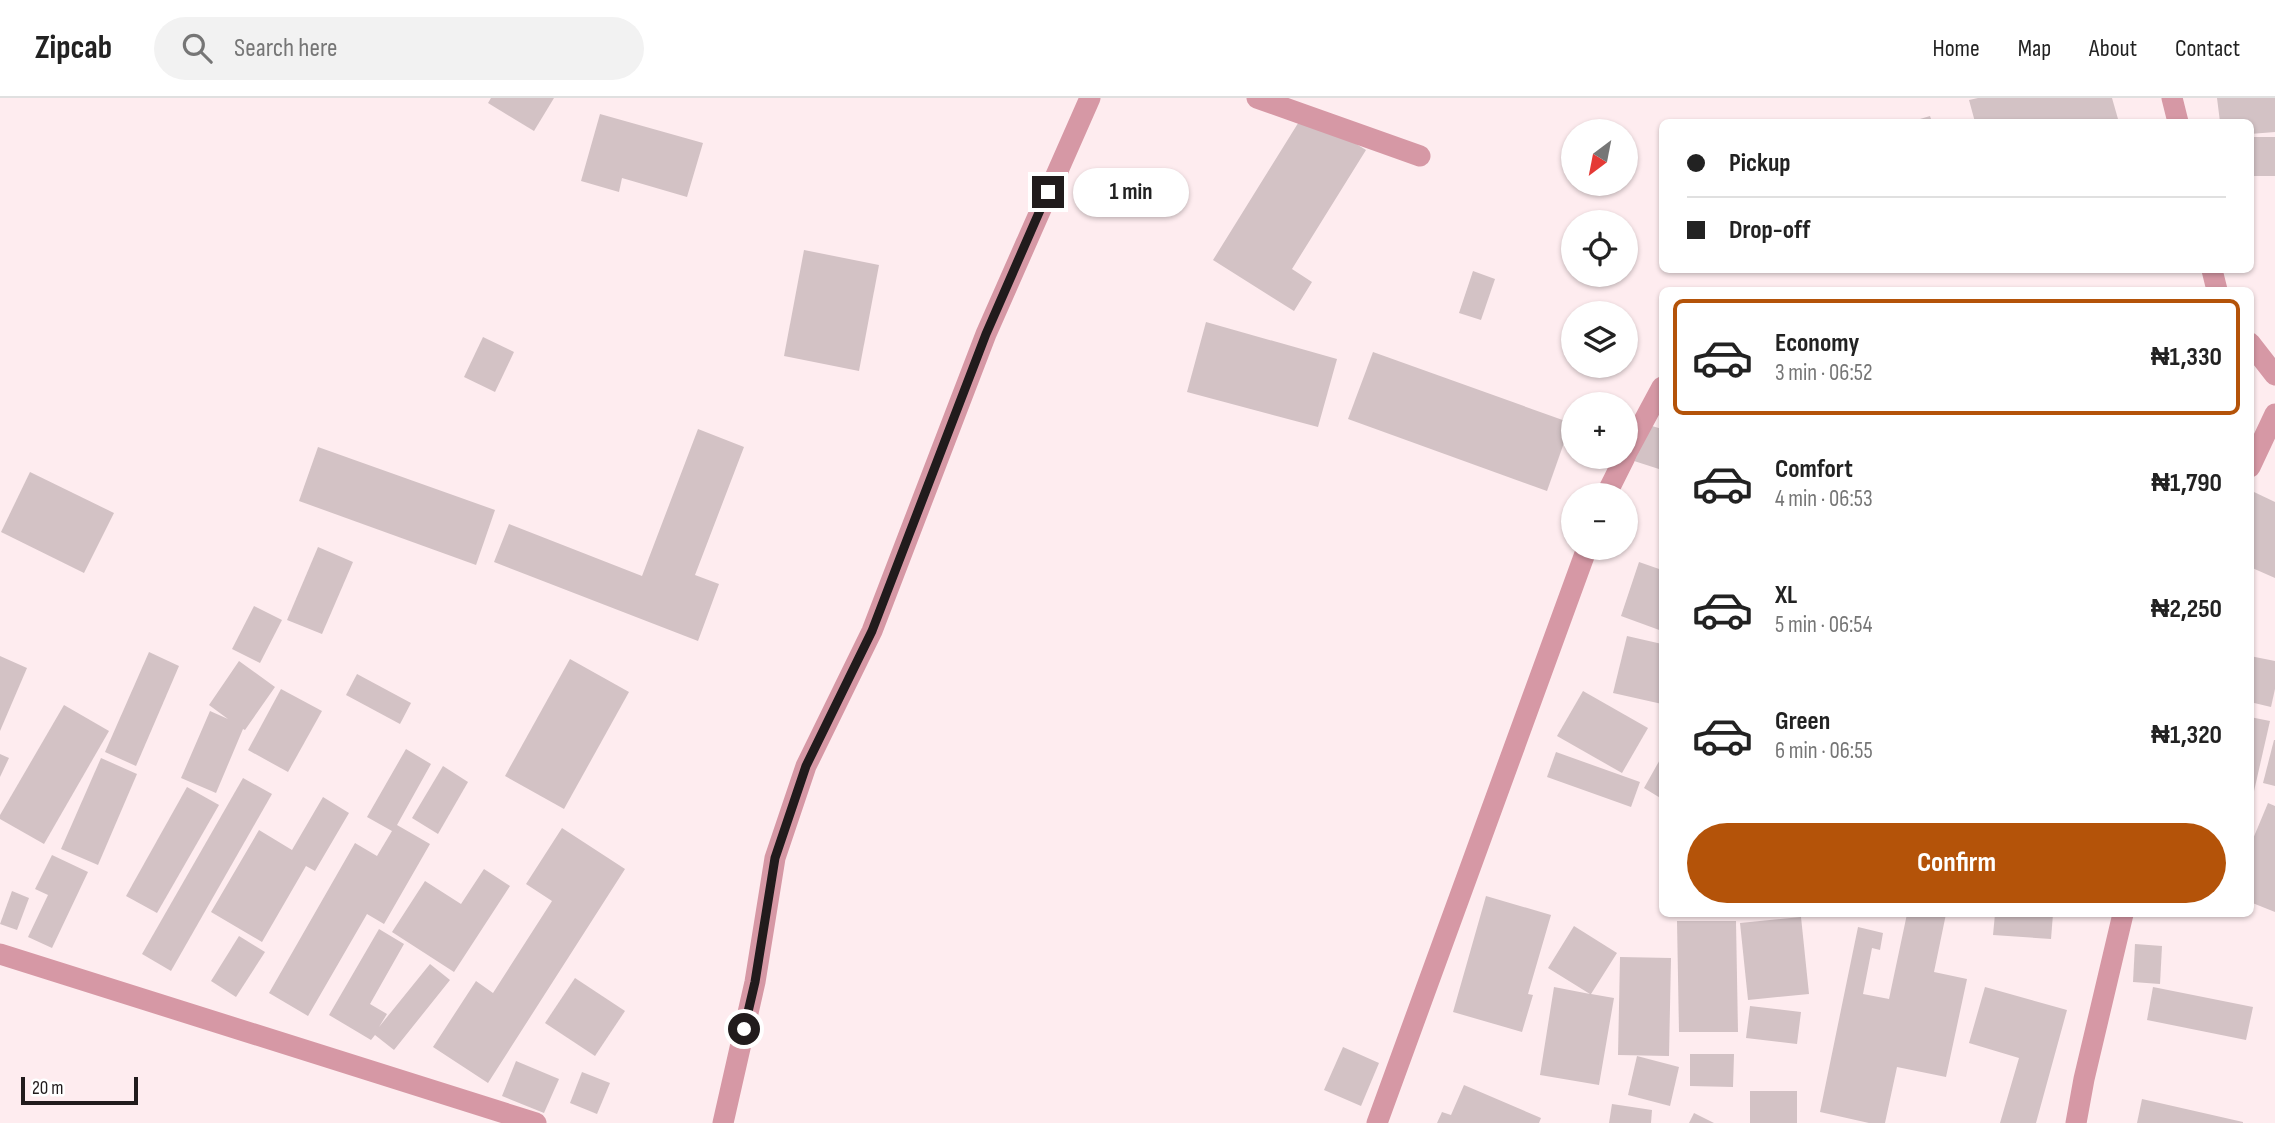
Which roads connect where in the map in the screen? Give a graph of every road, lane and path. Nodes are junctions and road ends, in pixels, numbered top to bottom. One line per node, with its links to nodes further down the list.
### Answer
1 (1090, 98): 16 (street)
2 (1257, 98): 5 (street)
3 (2172, 98): 4 (street)
4 (2177, 119)
5 (1420, 156)
6 (2254, 348): 7 (street)
7 (2275, 374)
8 (1659, 393): 10 (street)
9 (2275, 414): 11 (street)
10 (1638, 432)
11 (2254, 459)
12 (1583, 560): 17 (street)
13 (2122, 917): 18 (street)
14 (0, 954): 15 (street)
15 (536, 1123)
16 (723, 1123)
17 (1377, 1123)
18 (2076, 1123)

